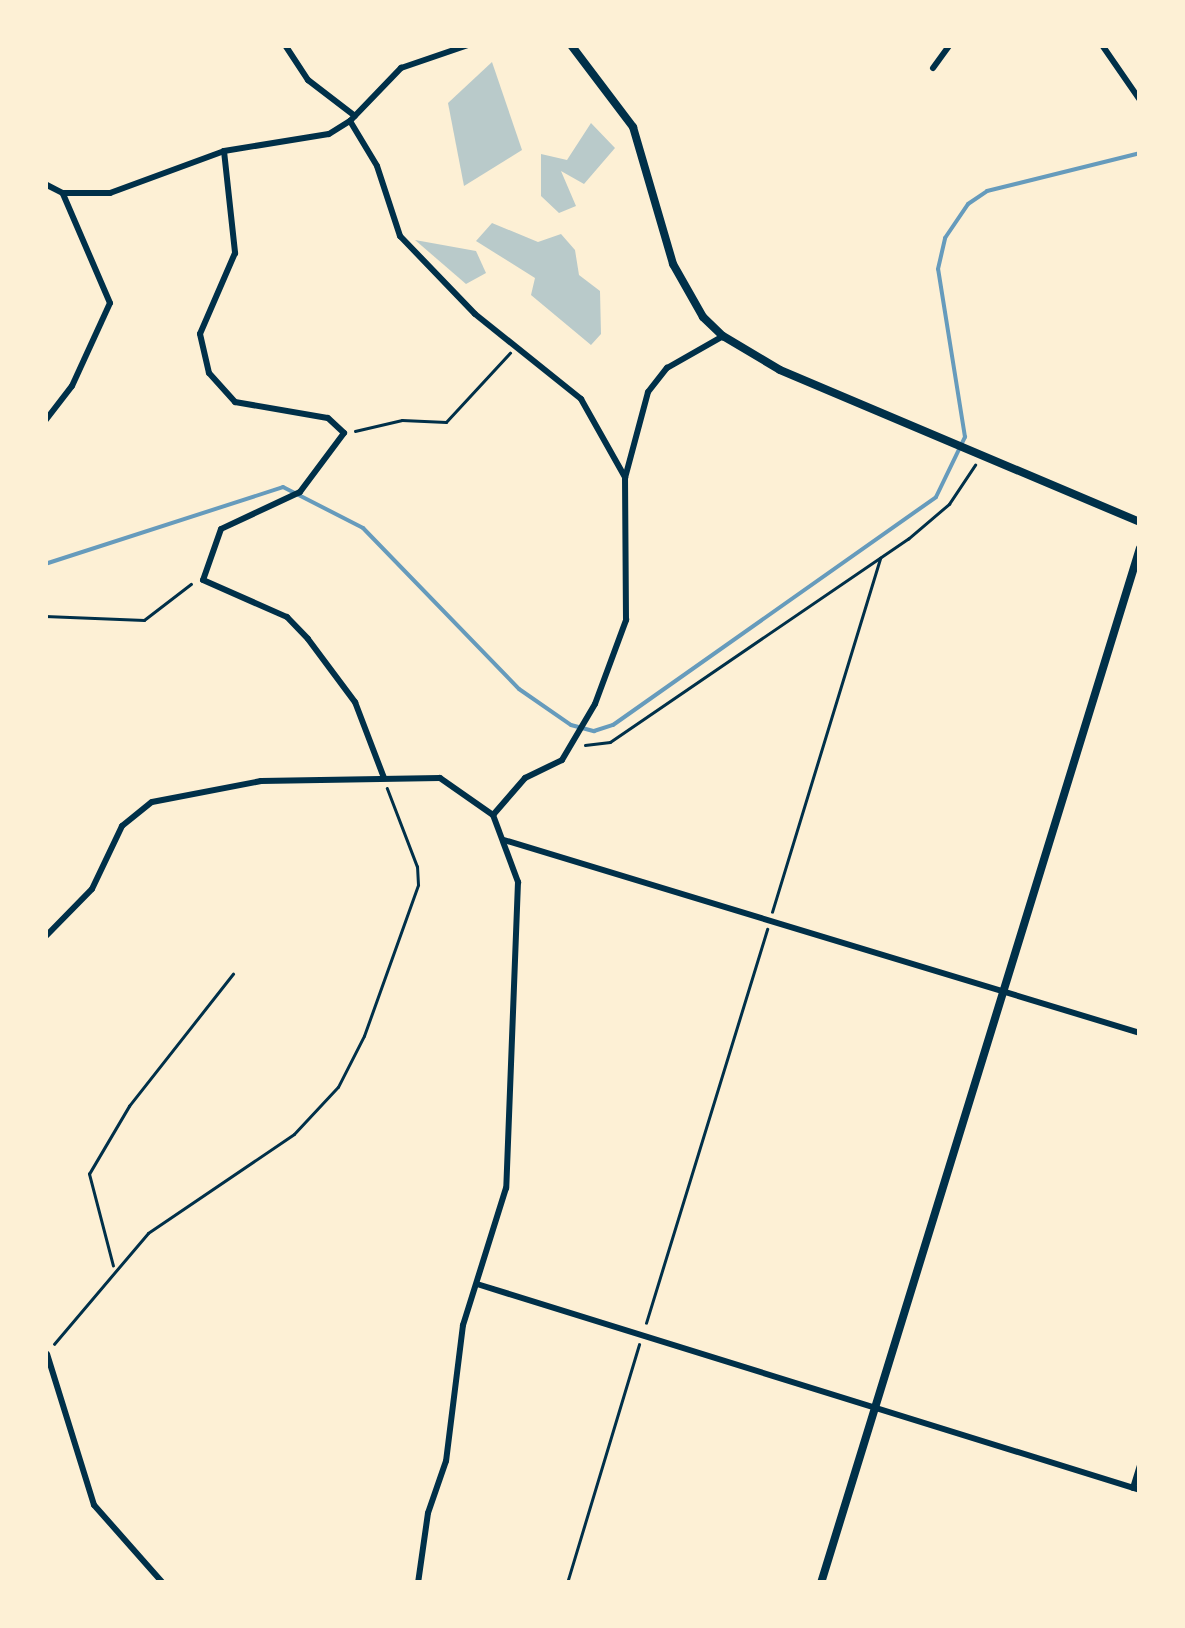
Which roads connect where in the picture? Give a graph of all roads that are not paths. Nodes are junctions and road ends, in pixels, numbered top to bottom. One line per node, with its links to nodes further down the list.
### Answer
1 (284, 45): 8 (street)
2 (468, 45): 8 (street)
3 (571, 45): 12 (street)
4 (950, 45): 6 (street)
5 (1102, 45): 7 (street)
6 (934, 68)
7 (1140, 100)
8 (353, 119): 9 (street); 14 (street)
9 (224, 152): 11 (street); 17 (street)
10 (45, 184): 11 (street)
11 (63, 193): 13 (street)
12 (722, 336): 14 (street); 15 (street)
13 (45, 422)
14 (625, 478): 18 (street)
15 (1140, 522)
16 (1140, 548): 21 (street)
17 (384, 778): 18 (street); 20 (street)
18 (493, 815): 19 (street)
19 (503, 840): 21 (street); 23 (street)
20 (45, 937)
21 (1004, 990): 22 (street); 25 (street)
22 (1140, 1033)
23 (477, 1284): 25 (street); 29 (street)
24 (46, 1355): 28 (street)
25 (875, 1408): 27 (street); 30 (street)
26 (1140, 1464): 27 (street)
27 (1136, 1489)
28 (164, 1583)
29 (418, 1583)
30 (821, 1583)

